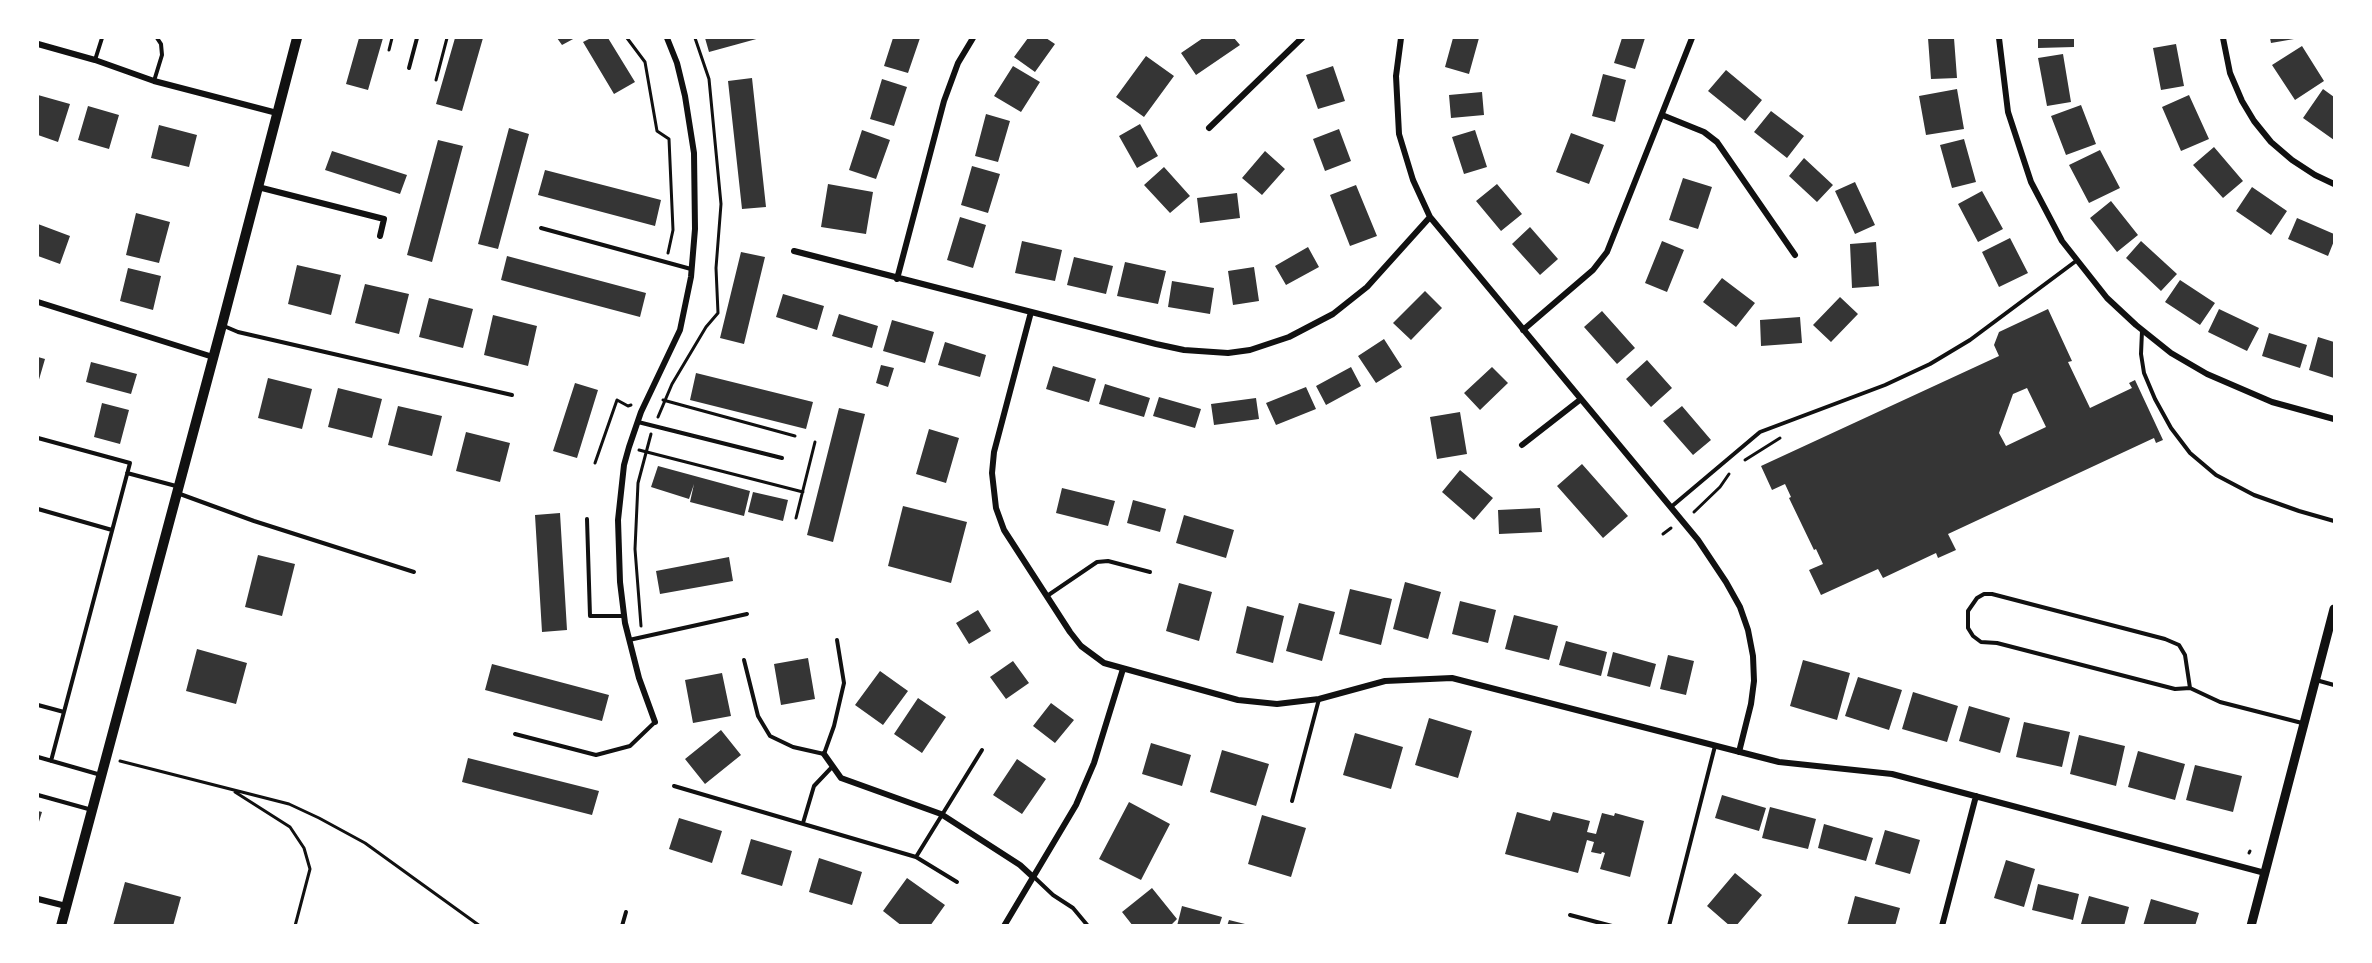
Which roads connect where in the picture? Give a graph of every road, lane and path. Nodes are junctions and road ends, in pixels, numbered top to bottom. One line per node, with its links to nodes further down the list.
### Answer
1 (102, 38): 17 (lane)
2 (157, 38): 20 (lane)
3 (297, 38): 21 (main road)
4 (392, 38): 16 (path)
5 (417, 38): 18 (lane)
6 (447, 38): 19 (path)
7 (627, 38): 30 (path)
8 (668, 38): 33 (street)
9 (973, 38): 34 (street)
10 (1302, 38): 23 (street)
11 (1401, 38): 26 (street)
12 (1692, 38): 22 (street)
13 (1999, 38): 32 (street)
14 (2223, 38): 24 (street)
15 (38, 44): 17 (street)
16 (389, 50)
17 (95, 60): 20 (street)
18 (410, 68)
19 (436, 80)
20 (154, 81): 21 (street)
21 (277, 113): 25 (main road)
22 (1662, 115): 31 (street); 38 (street)
23 (1209, 128)
24 (2334, 184)
25 (257, 186): 28 (street); 37 (main road)
26 (1430, 217): 36 (street); 38 (street)
27 (541, 228): 33 (lane)
28 (380, 236)
29 (794, 251): 34 (street)
30 (668, 253)
31 (1796, 255)
32 (2076, 261): 39 (street); 59 (lane)
33 (691, 269): 42 (street)
34 (897, 279): 36 (street)
35 (38, 302): 40 (street)
36 (1031, 312): 70 (street)
37 (222, 325): 40 (main road); 41 (lane)
38 (1523, 330): 43 (street)
39 (2142, 331): 44 (street); 64 (lane)
40 (213, 357): 57 (main road)
41 (512, 396)
42 (648, 397): 45 (street); 47 (path); 53 (path)
43 (1581, 399): 50 (street); 59 (street)
44 (2334, 419)
45 (638, 422): 51 (street); 52 (lane)
46 (1788, 434): 54 (path)
47 (795, 436)
48 (38, 438): 56 (lane)
49 (815, 442): 58 (path)
50 (1522, 445)
51 (629, 447): 58 (path); 73 (street)
52 (782, 458)
53 (595, 463)
54 (1738, 465)
55 (1733, 470): 61 (path)
56 (127, 473): 57 (lane); 66 (lane)
57 (177, 490): 68 (lane); 92 (main road)
58 (803, 492): 62 (path)
59 (1671, 507): 89 (street)
60 (38, 509): 66 (lane)
61 (1694, 512)
62 (796, 518)
63 (587, 519): 73 (lane)
64 (2334, 521)
65 (1671, 528): 67 (path)
66 (112, 530): 83 (lane)
67 (1663, 534)
68 (414, 572)
69 (1150, 572): 70 (lane)
70 (1047, 596): 77 (street)
71 (2334, 609): 78 (street)
72 (747, 614): 74 (lane)
73 (624, 615): 74 (street)
74 (629, 640): 84 (street)
75 (837, 640): 90 (lane)
76 (744, 660): 90 (lane)
77 (1123, 669): 81 (street); 106 (street)
78 (2316, 680): 79 (lane); 85 (street)
79 (2334, 685)
80 (2190, 688): 80 (lane); 85 (lane)
81 (1319, 699): 87 (street); 100 (lane)
82 (38, 705): 83 (lane)
83 (64, 712): 93 (lane)
84 (655, 722): 86 (lane)
85 (2304, 724): 105 (street)
86 (515, 734)
87 (1715, 746): 89 (street); 119 (lane)
88 (982, 750): 102 (lane)
89 (1739, 752): 99 (street)
90 (824, 754): 94 (street)
91 (38, 757): 93 (lane)
92 (106, 757): 95 (main road); 97 (path)
93 (51, 761): 95 (lane)
94 (832, 767): 102 (street); 103 (lane)
95 (102, 775): 101 (main road)
96 (674, 786): 103 (lane)
97 (231, 789): 113 (path); 114 (path)
98 (38, 795): 101 (lane)
99 (1976, 796): 105 (street); 120 (street)
100 (1292, 801)
101 (93, 810): 109 (main road)
102 (941, 814): 104 (lane); 106 (street)
103 (803, 823): 104 (lane)
104 (916, 857): 107 (lane)
105 (2265, 873): 121 (street)
106 (1033, 877): 116 (street); 117 (lane)
107 (957, 882)
108 (38, 899): 109 (street)
109 (66, 906): 112 (main road)
110 (626, 912): 115 (lane)
111 (1570, 915): 118 (lane)
112 (61, 926)
113 (295, 926)
114 (480, 926)
115 (622, 926)
116 (1004, 926)
117 (1088, 926)
118 (1612, 926)
119 (1669, 926)
120 (1942, 926)
121 (2251, 926)

